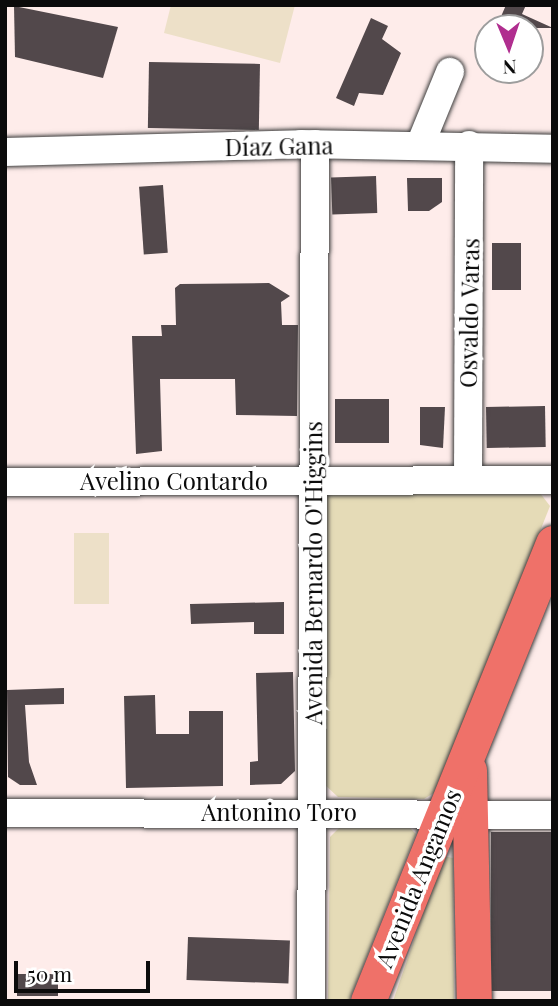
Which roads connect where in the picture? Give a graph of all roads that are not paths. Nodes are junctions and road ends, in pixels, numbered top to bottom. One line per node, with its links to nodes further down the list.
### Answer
1 (450, 72): 3 (street)
2 (315, 145): 3 (street, Díaz Gana); 6 (street, Díaz Gana); 9 (street, Avenida Bernardo O'Higgins)
3 (420, 145): 4 (street, Díaz Gana)
4 (469, 145): 5 (street, Díaz Gana); 7 (street, Osvaldo Varas)
5 (553, 149)
6 (5, 152)
7 (468, 480): 8 (street, Avelino Contardo); 9 (street, Avelino Contardo)
8 (553, 480)
9 (313, 481): 10 (street, Avelino Contardo); 12 (street, Avenida Bernardo O'Higgins)
10 (5, 482)
11 (553, 543): 14 (main road, Avenida Angamos)
12 (312, 812): 13 (street, Antonino Toro); 14 (street, Antonino Toro); 16 (street, Avenida Bernardo O'Higgins)
13 (5, 813)
14 (458, 813): 15 (street, Antonino Toro); 17 (main road, Avenida Angamos); 18 (main road)
15 (553, 815)
16 (311, 1001)
17 (368, 1001)
18 (474, 1001)

